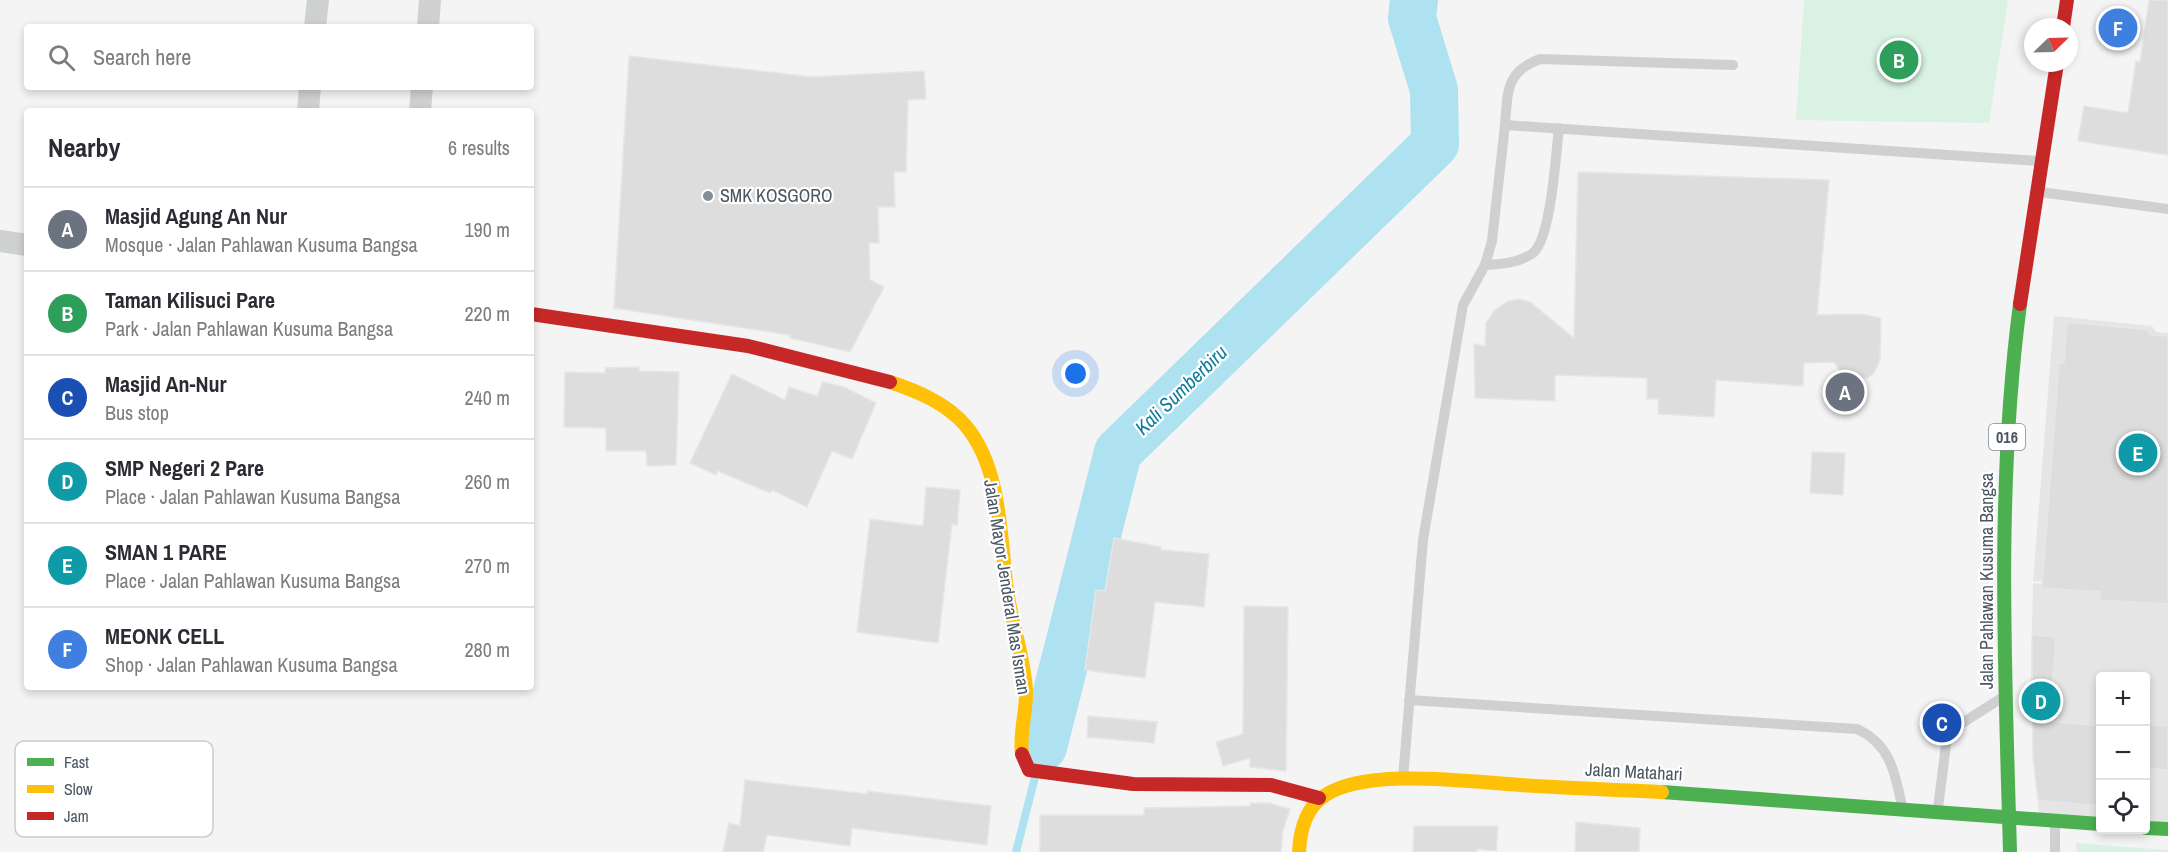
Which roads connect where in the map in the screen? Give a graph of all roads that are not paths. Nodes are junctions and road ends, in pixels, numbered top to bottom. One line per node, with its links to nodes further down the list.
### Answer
1 (318, 0): 5 (street)
2 (430, 0): 6 (street)
3 (2067, 0): 4 (street)
4 (2064, 18)
5 (315, 24)
6 (428, 24)
7 (1733, 65): 13 (lane)
8 (2057, 72): 15 (street, Jalan Pahlawan Kusuma Bangsa / 016)
9 (310, 90): 11 (street)
10 (422, 90): 12 (street)
11 (308, 108)
12 (420, 108)
13 (1505, 125): 14 (lane); 20 (lane)
14 (1559, 128): 15 (lane); 20 (lane)
15 (2042, 161): 16 (street, Jalan Pahlawan Kusuma Bangsa / 016)
16 (2037, 191): 17 (lane); 22 (street, Jalan Pahlawan Kusuma Bangsa / 016)
17 (2168, 209)
18 (0, 241): 19 (street)
19 (24, 245)
20 (1485, 265): 23 (lane)
21 (534, 314): 25 (street, Jalan Mayor Jenderal Mas Isman)
22 (2005, 696): 27 (lane); 28 (street, Jalan Pahlawan Kusuma Bangsa / 016)
23 (1409, 700): 24 (lane); 26 (lane)
24 (1402, 780): 25 (street, Jalan Matahari); 26 (street, Jalan Matahari)
25 (1319, 798): 33 (street)
26 (1902, 806): 27 (street, Jalan Matahari)
27 (1938, 808): 28 (street, Jalan Matahari)
28 (2009, 814): 29 (street, Jalan Matahari); 34 (street, 016)
29 (2055, 820): 30 (street, Jalan Matahari); 35 (lane)
30 (2096, 824)
31 (2150, 828): 32 (street)
32 (2168, 830)
33 (1299, 852)
34 (2010, 852)
35 (2055, 852)

